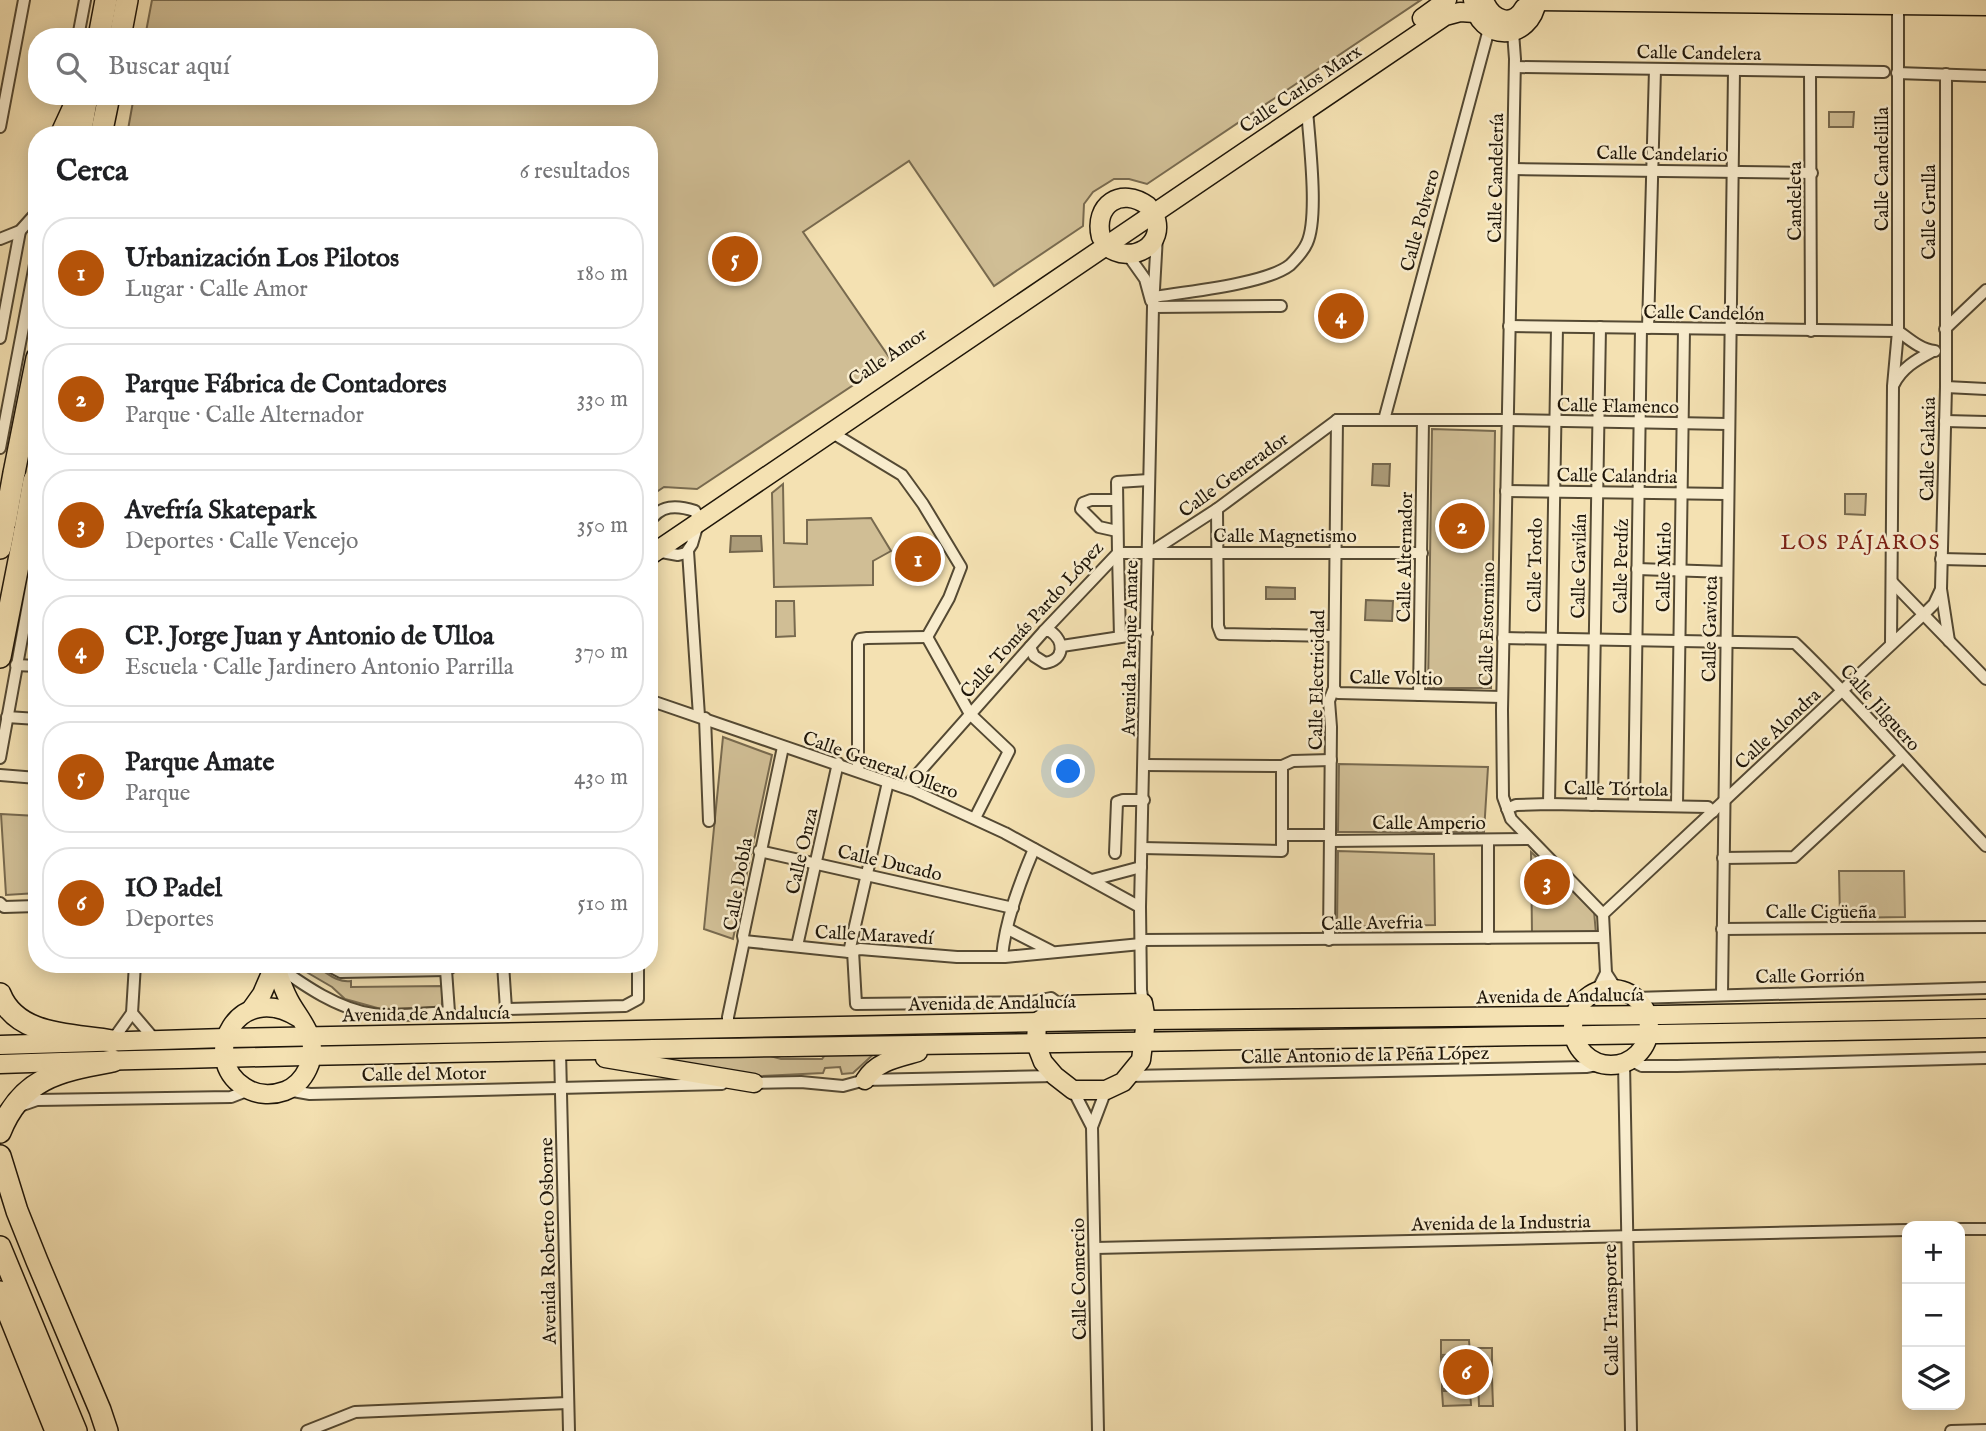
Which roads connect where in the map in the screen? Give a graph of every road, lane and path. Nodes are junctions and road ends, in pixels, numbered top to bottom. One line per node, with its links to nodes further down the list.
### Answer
1 (24, 0): 31 (street)
2 (85, 0): 12 (street)
3 (106, 0): 13 (highway)
4 (127, 0): 14 (highway)
5 (1447, 0): 42 (main road, Calle Carlos Marx)
6 (1526, 0): 10 (main road)
7 (1537, 0): 8 (main road); 16 (main road)
8 (1734, 2): 9 (main road)
9 (1898, 3): 11 (main road); 22 (street, Calle Candelilla)
10 (1477, 4): 15 (main road); 30 (main road, Calle Carlos Marx)
11 (1986, 6)
12 (80, 28)
13 (101, 28)
14 (122, 28)
15 (1489, 29): 16 (main road); 68 (street, Calle Polvero)
16 (1513, 32): 17 (street, Calle Candelería)
17 (1515, 66): 18 (street, Calle Candelera); 38 (street, Calle Candelería)
18 (1655, 69): 19 (street, Calle Candelera); 39 (street, Calle Perdíz)
19 (1734, 70): 20 (street, Calle Candelera); 40 (street, Calle Gaviota)
20 (1810, 71): 21 (street, Calle Candelera); 41 (street, Candeleta)
21 (1884, 72)
22 (1898, 73): 23 (street); 60 (street, Calle Candelilla)
23 (1946, 74): 24 (street); 57 (street, Calle Grulla)
24 (1986, 76)
25 (65, 105): 32 (street)
26 (75, 105): 33 (highway)
27 (86, 105): 34 (highway)
28 (107, 105): 35 (highway)
29 (109, 105): 36 (highway)
30 (1307, 109): 42 (main road, Calle Carlos Marx); 50 (street)
31 (1, 113): 37 (street)
32 (61, 126)
33 (64, 126)
34 (82, 126)
35 (103, 126)
36 (111, 126)
37 (0, 127)
38 (1513, 169): 39 (street, Calle Candelario); 52 (street, Calle Candelería)
39 (1652, 171): 40 (street, Calle Candelario); 55 (street, Calle Perdíz)
40 (1732, 172): 41 (street, Calle Candelario); 58 (street, Calle Gaviota)
41 (1812, 173): 59 (street, Candeleta)
42 (1153, 215): 46 (main road, Calle Amor); 46 (main road); 47 (main road); 50 (street, Avenida Parque Amate)
43 (28, 222): 44 (street)
44 (20, 231): 45 (street); 61 (street)
45 (0, 239)
46 (1103, 242): 47 (main road); 78 (main road, Calle Amor); 91 (main road, Calle Amor)
47 (1128, 255): 50 (street, Avenida Parque Amate)
48 (1986, 290): 57 (street)
49 (28, 301): 79 (street)
50 (1153, 302): 51 (street); 81 (street, Avenida Parque Amate)
51 (1281, 306)
52 (1509, 326): 53 (street, Calle Candelón); 70 (street, Calle Estornino)
53 (1557, 327): 54 (street, Calle Candelón); 71 (street, Calle Tordo)
54 (1600, 327): 55 (street, Calle Candelón); 73 (street, Calle Gavilán)
55 (1644, 328): 56 (street, Calle Candelón); 74 (street, Calle Perdíz)
56 (1684, 329): 58 (street, Calle Candelón); 76 (street, Calle Mirlo)
57 (1945, 329): 62 (street, Calle Grulla)
58 (1729, 330): 59 (street, Calle Candelón); 77 (street, Calle Gaviota)
59 (1811, 331): 60 (street, Calle Candelón)
60 (1898, 331): 63 (street); 64 (street, Calle Candelilla)
61 (0, 338)
62 (1944, 351): 63 (street); 65 (street, Calle Galaxia)
63 (1931, 352): 64 (street)
64 (1893, 386): 108 (street, Calle Candelilla)
65 (1946, 387): 66 (street); 72 (street, Calle Galaxia)
66 (1986, 389)
67 (1337, 420): 68 (street, Calle Flamenco); 89 (street, Calle Generador); 101 (street, Calle Electricidad)
68 (1384, 420): 69 (street, Calle Flamenco)
69 (1423, 420): 70 (street, Calle Flamenco); 102 (street, Calle Alternador)
70 (1507, 420): 71 (street, Calle Flamenco); 82 (street, Calle Estornino)
71 (1555, 421): 73 (street, Calle Flamenco); 84 (street, Calle Tordo)
72 (1945, 421): 75 (street); 103 (street, Calle Galaxia)
73 (1598, 422): 74 (street, Calle Flamenco); 83 (street, Calle Gavilán)
74 (1640, 422): 76 (street, Calle Flamenco); 85 (street, Calle Perdíz)
75 (1986, 422)
76 (1682, 423): 77 (street, Calle Flamenco); 86 (street, Calle Mirlo)
77 (1728, 424): 87 (street, Calle Gaviota)
78 (831, 432): 91 (main road, Calle Amor); 115 (street)
79 (0, 448)
80 (28, 478): 92 (highway, bridge)
81 (1149, 480): 88 (street); 98 (street, Avenida Parque Amate)
82 (1506, 491): 84 (street, Calle Calandria); 117 (street, Calle Estornino)
83 (1597, 491): 84 (street, Calle Calandria); 85 (street, Calle Calandria); 119 (street, Calle Gavilán)
84 (1553, 492): 118 (street, Calle Tordo)
85 (1639, 493): 86 (street, Calle Calandria); 105 (street, Calle Perdíz)
86 (1681, 494): 87 (street, Calle Calandria); 106 (street, Calle Mirlo)
87 (1727, 494): 107 (street, Calle Gaviota)
88 (1117, 500): 93 (street, Calle Tomás Pardo López); 93 (street)
89 (1217, 509): 98 (street, Calle Generador); 100 (street)
90 (658, 512): 91 (street)
91 (697, 517): 94 (main road, Calle Amor); 97 (street)
92 (15, 526): 95 (highway); 127 (highway)
93 (1116, 531): 99 (street, Calle Tomás Pardo López)
94 (658, 544)
95 (0, 548)
96 (658, 551): 97 (street)
97 (688, 551): 138 (street)
98 (1148, 552): 99 (street, Calle Magnetismo); 100 (street, Calle Magnetismo); 113 (street, Avenida Parque Amate)
99 (1118, 553): 112 (street, Calle Tomás Pardo López); 116 (street)
100 (1217, 553): 101 (street, Calle Magnetismo); 114 (street)
101 (1336, 553): 102 (street, Calle Magnetismo); 114 (street, Calle Electricidad)
102 (1422, 553): 133 (street, Calle Alternador)
103 (1941, 559): 104 (street); 110 (street, Calle Galaxia)
104 (1986, 560)
105 (1637, 569): 106 (street); 120 (street, Calle Perdíz)
106 (1680, 571): 107 (street); 122 (street, Calle Mirlo)
107 (1727, 572): 123 (street, Calle Gaviota)
108 (1892, 582): 111 (street); 124 (street, Calle Candelilla)
109 (28, 589): 127 (street)
110 (1941, 589): 111 (street, Calle Alondra); 121 (street, Calle Galaxia)
111 (1923, 615): 121 (street); 124 (street, Calle Alondra)
112 (1044, 631): 125 (street); 126 (street, Calle Tomás Pardo López)
113 (1147, 633): 116 (street); 145 (street, Avenida Parque Amate)
114 (1334, 636): 131 (street, Calle Electricidad)
115 (927, 637): 136 (street); 147 (street)
116 (1119, 637): 125 (street)
117 (1503, 638): 118 (street, Calle Jilguero); 134 (street, Calle Estornino)
118 (1550, 639): 119 (street, Calle Jilguero); 154 (street, Calle Tordo)
119 (1594, 640): 120 (street, Calle Jilguero); 155 (street, Calle Gavilán)
120 (1637, 641): 122 (street, Calle Jilguero); 156 (street, Calle Perdíz)
121 (1949, 641): 129 (street)
122 (1679, 642): 123 (street, Calle Jilguero); 157 (street, Calle Mirlo)
123 (1726, 643): 132 (street, Calle Jilguero); 153 (street, Calle Gaviota)
124 (1891, 644): 132 (street, Calle Alondra)
125 (1062, 646): 126 (street)
126 (1030, 647): 136 (street, Calle Tomás Pardo López)
127 (8, 661): 128 (street); 137 (street)
128 (28, 664)
129 (1981, 669): 130 (street)
130 (1986, 679)
131 (1334, 688): 133 (street, Calle Voltio); 143 (street, Calle Electricidad)
132 (1844, 690): 141 (street, Calle Jilguero); 153 (street, Calle Alondra)
133 (1419, 695): 134 (street, Calle Voltio)
134 (1502, 697): 158 (street, Calle Estornino)
135 (658, 703): 138 (street, Calle General Ollero)
136 (970, 714): 151 (street, Calle Tomás Pardo López); 160 (street)
137 (7, 717): 139 (street); 142 (street)
138 (702, 717): 140 (street, Calle General Ollero); 161 (street)
139 (28, 718)
140 (783, 747): 144 (street, Calle General Ollero); 169 (street, Calle Dobla)
141 (1902, 757): 166 (street, Calle Jilguero); 171 (street)
142 (0, 758)
143 (1331, 760): 146 (street); 163 (street, Calle Electricidad)
144 (838, 763): 147 (street, Calle General Ollero); 172 (street, Calle Onza)
145 (1145, 765): 146 (street); 152 (street, Avenida Parque Amate)
146 (1282, 766): 162 (street)
147 (858, 770): 150 (street, Calle General Ollero)
148 (0, 775): 149 (street)
149 (28, 777)
150 (888, 782): 151 (street, Calle General Ollero); 174 (street)
151 (906, 787): 160 (street, Calle General Ollero)
152 (1144, 800): 167 (street, Avenida Parque Amate); 170 (street)
153 (1724, 802): 159 (street, Calle Alondra); 171 (street, Calle Gaviota)
154 (1549, 804): 155 (street, Calle Tórtola); 158 (street, Calle Tórtola)
155 (1592, 805): 156 (street, Calle Tórtola)
156 (1634, 805): 157 (street, Calle Tórtola)
157 (1677, 806): 159 (street, Calle Tórtola)
158 (1511, 811): 165 (street)
159 (1713, 812): 180 (street, Calle Alondra)
160 (975, 818): 168 (street, Calle General Ollero)
161 (709, 821)
162 (1282, 835): 163 (street, Calle Amperio); 167 (street)
163 (1330, 838): 164 (street, Calle Amperio); 186 (street, Calle Electricidad)
164 (1488, 839): 165 (street, Calle Amperio); 185 (street)
165 (1529, 839): 180 (street)
166 (1986, 846)
167 (1142, 848): 173 (street, Avenida Parque Amate)
168 (1034, 849): 175 (street, Calle General Ollero); 179 (street)
169 (760, 851): 172 (street, Calle Ducado); 187 (street, Calle Dobla)
170 (1115, 853)
171 (1723, 858): 183 (street, Calle Gaviota)
172 (816, 862): 174 (street, Calle Ducado); 189 (street, Calle Onza)
173 (1141, 867): 175 (street); 178 (street, Avenida Parque Amate)
174 (866, 874): 179 (street, Calle Ducado); 190 (street)
175 (1092, 880): 178 (street, Calle General Ollero)
176 (0, 903): 177 (street)
177 (28, 906)
178 (1140, 907): 188 (street, Avenida Parque Amate)
179 (1013, 908): 182 (street)
180 (1603, 914): 184 (street)
181 (1986, 927): 183 (street, Calle Cigüeña)
182 (1007, 929): 191 (street); 192 (street)
183 (1722, 929): 206 (street)
184 (1604, 937): 185 (street, Calle Avefria); 200 (street)
185 (1488, 938): 186 (street, Calle Avefria)
186 (1329, 940): 188 (street, Calle Avefria)
187 (744, 941): 189 (street, Calle Maravedí); 218 (street, Calle Dobla)
188 (1141, 942): 191 (street, Calle Avefria); 209 (street, Avenida Parque Amate)
189 (797, 946): 190 (street, Calle Maravedí)
190 (851, 951): 192 (street, Calle Maravedí); 210 (street)
191 (1054, 952): 192 (street, Calle Maravedí)
192 (1002, 957)
193 (134, 973): 213 (street)
194 (271, 973): 211 (main road)
195 (278, 973): 207 (main road)
196 (288, 973): 201 (street)
197 (451, 973): 201 (street)
198 (504, 973): 199 (street)
199 (638, 973)
200 (1606, 974): 203 (street); 204 (street)
201 (307, 986): 207 (street)
202 (1986, 988): 206 (street, Calle Gorrión)
203 (1617, 990): 204 (main road); 208 (main road)
204 (1597, 991): 214 (main road)
205 (0, 994): 229 (highway)
206 (1722, 994): 208 (street, Calle Gorrión)
207 (287, 997): 216 (main road)
208 (1634, 998): 215 (main road)
209 (1143, 1004): 210 (main road); 214 (main road, Avenida de Andalucía); 217 (main road, Avenida de Andalucía); 224 (main road)
210 (1062, 1006): 217 (main road)
211 (252, 1008): 216 (main road); 222 (main road)
212 (1986, 1009): 215 (main road, Avenida de Andalucía)
213 (132, 1013): 223 (street); 229 (street)
214 (1574, 1016): 215 (main road, Avenida de Andalucía); 221 (main road)
215 (1647, 1016): 220 (main road)
216 (299, 1018): 228 (main road)
217 (1037, 1022): 218 (main road, Avenida de Andalucía); 225 (main road)
218 (729, 1028): 228 (main road, Avenida de Andalucía)
219 (1986, 1028): 220 (main road, Avenida de Andalucía)
220 (1648, 1035): 221 (main road, Avenida de Andalucía); 233 (main road)
221 (1574, 1036): 224 (main road, Avenida de Andalucía); 235 (main road)
222 (225, 1038): 223 (main road, Avenida de Andalucía); 228 (main road, Avenida de Andalucía); 231 (main road)
223 (155, 1040): 229 (main road, Avenida de Andalucía)
224 (1144, 1042): 225 (main road, Avenida de Andalucía); 237 (main road)
225 (1036, 1044): 227 (main road, Avenida de Andalucía); 236 (main road)
226 (0, 1045): 229 (main road, Avenida de Andalucía)
227 (943, 1045): 230 (main road, Avenida de Andalucía); 238 (main road)
228 (311, 1046): 230 (main road, Avenida de Andalucía); 231 (main road, Avenida de Andalucía); 242 (main road)
229 (113, 1051): 231 (main road, Avenida de Andalucía); 234 (main road, Avenida de Andalucía); 245 (highway)
230 (560, 1051): 239 (main road); 240 (street, Avenida Roberto Osborne)
231 (224, 1058): 241 (main road)
232 (1986, 1058): 233 (street)
233 (1627, 1062): 235 (main road); 251 (street, Calle Transporte)
234 (0, 1064)
235 (1602, 1065): 237 (street, Calle Antonio de la Peña López)
236 (1055, 1076): 238 (street, Calle del Motor); 243 (main road)
237 (1129, 1076): 244 (main road)
238 (865, 1080): 239 (street, Calle del Motor)
239 (754, 1083): 240 (street, Calle del Motor)
240 (561, 1088): 242 (street, Calle del Motor); 257 (street, Avenida Roberto Osborne)
241 (249, 1090): 242 (main road); 245 (street)
242 (288, 1090)
243 (1073, 1090): 244 (main road); 246 (street)
244 (1106, 1090): 246 (street)
245 (2, 1126)
246 (1092, 1127): 253 (street, Calle Comercio)
247 (0, 1156): 261 (highway)
248 (1986, 1228): 249 (street)
249 (1965, 1229)
250 (1902, 1230): 251 (street, Avenida de la Industria)
251 (1626, 1237): 253 (street, Avenida de la Industria); 265 (street, Calle Transporte)
252 (0, 1247): 260 (highway)
253 (1095, 1248): 264 (street, Calle Comercio)
254 (0, 1292): 256 (highway)
255 (0, 1304): 256 (highway)
256 (27, 1361): 259 (highway)
257 (568, 1403): 262 (street); 263 (street, Avenida Roberto Osborne)
258 (1986, 1430): 266 (street)
259 (56, 1431)
260 (76, 1431)
261 (108, 1431)
262 (307, 1431)
263 (569, 1431)
264 (1098, 1431)
265 (1631, 1431)
266 (1951, 1431)

